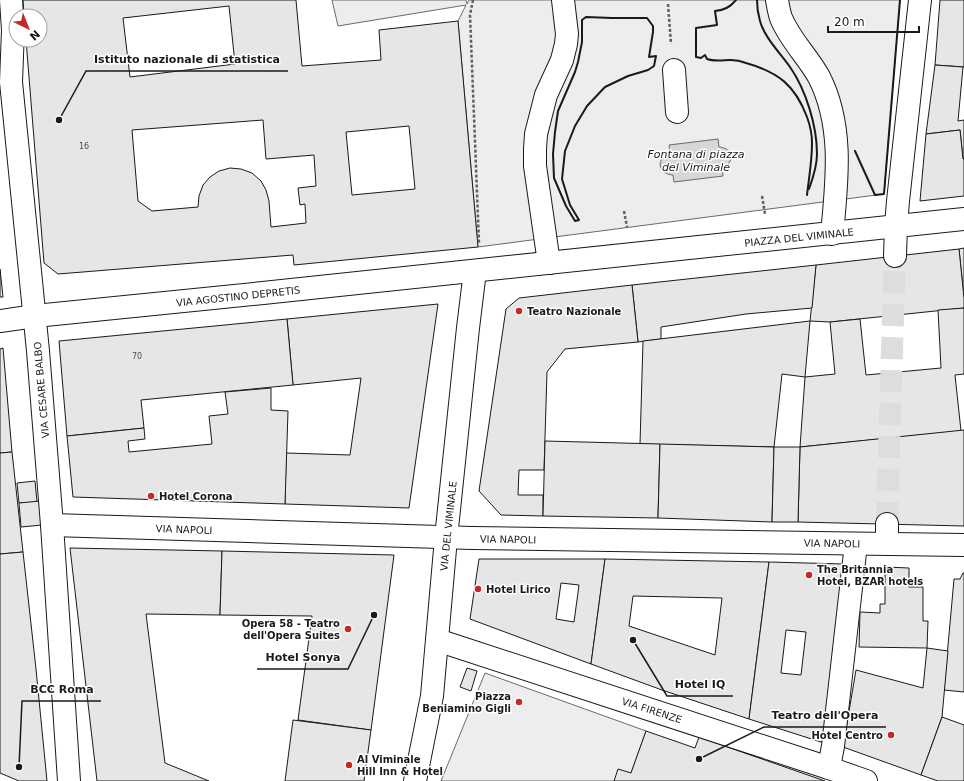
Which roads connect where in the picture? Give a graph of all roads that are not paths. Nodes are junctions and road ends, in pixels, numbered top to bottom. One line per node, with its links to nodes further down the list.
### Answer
1 (11, 0): 13 (street, VIA CESARE BALBO)
2 (563, 0): 11 (street)
3 (777, 0): 9 (street)
4 (920, 0): 8 (street)
5 (674, 70): 6 (street)
6 (677, 112)
7 (964, 220): 8 (street)
8 (896, 226): 9 (street, PIAZZA DEL VIMINALE); 10 (street)
9 (832, 234): 11 (street, PIAZZA DEL VIMINALE)
10 (896, 256)
11 (549, 263): 12 (street, PIAZZA DEL VIMINALE)
12 (476, 271): 13 (street, VIA AGOSTINO DEPRETIS); 16 (street, VIA DEL VIMINALE)
13 (35, 316): 14 (street, VIA AGOSTINO DEPRETIS); 15 (street, VIA CESARE BALBO)
14 (0, 321)
15 (52, 525): 16 (street, VIA NAPOLI); 21 (street, VIA CESARE BALBO)
16 (446, 538): 17 (street, VIA NAPOLI); 19 (street, VIA DEL VIMINALE)
17 (856, 544): 18 (street, VIA NAPOLI); 20 (street)
18 (964, 545)
19 (437, 640): 20 (street, VIA FIRENZE); 22 (street, VIA DEL VIMINALE)
20 (829, 768): 23 (street, VIA FIRENZE)
21 (69, 781)
22 (415, 781)
23 (866, 781)

